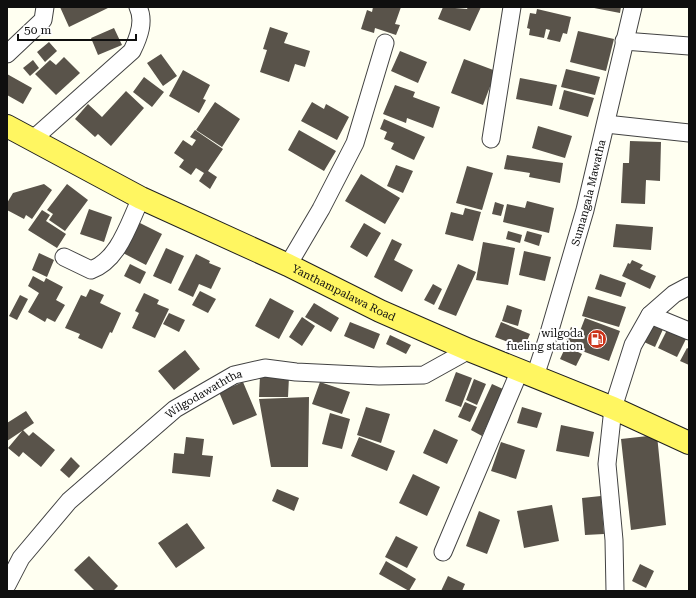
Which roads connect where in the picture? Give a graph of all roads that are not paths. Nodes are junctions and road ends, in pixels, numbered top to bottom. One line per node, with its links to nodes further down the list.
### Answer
1 (45, 7): 8 (street)
2 (138, 7): 13 (street)
3 (512, 7): 12 (street)
4 (633, 7): 5 (street, Sumangala Mawatha)
5 (624, 41): 7 (street); 9 (street, Sumangala Mawatha)
6 (385, 44): 16 (street)
7 (689, 46)
8 (7, 54)
9 (606, 124): 11 (street); 21 (street, Sumangala Mawatha)
10 (7, 126): 13 (main road, Yanthampalawa Road)
11 (689, 133)
12 (491, 139)
13 (32, 140): 14 (main road, Yanthampalawa Road)
14 (141, 198): 15 (street); 16 (main road, Yanthampalawa Road)
15 (64, 257)
16 (288, 265): 20 (main road, Yanthampalawa Road)
17 (689, 286): 18 (street)
18 (650, 315): 19 (street); 22 (street)
19 (689, 331)
20 (470, 350): 21 (main road, Yanthampalawa Road); 25 (street, Wilgodawaththa)
21 (527, 373): 22 (main road, Yanthampalawa Road); 24 (street, Sumangala Mawatha)
22 (613, 408): 23 (main road, Yanthampalawa Road); 26 (street)
23 (689, 443)
24 (443, 552)
25 (7, 585)
26 (615, 591)

